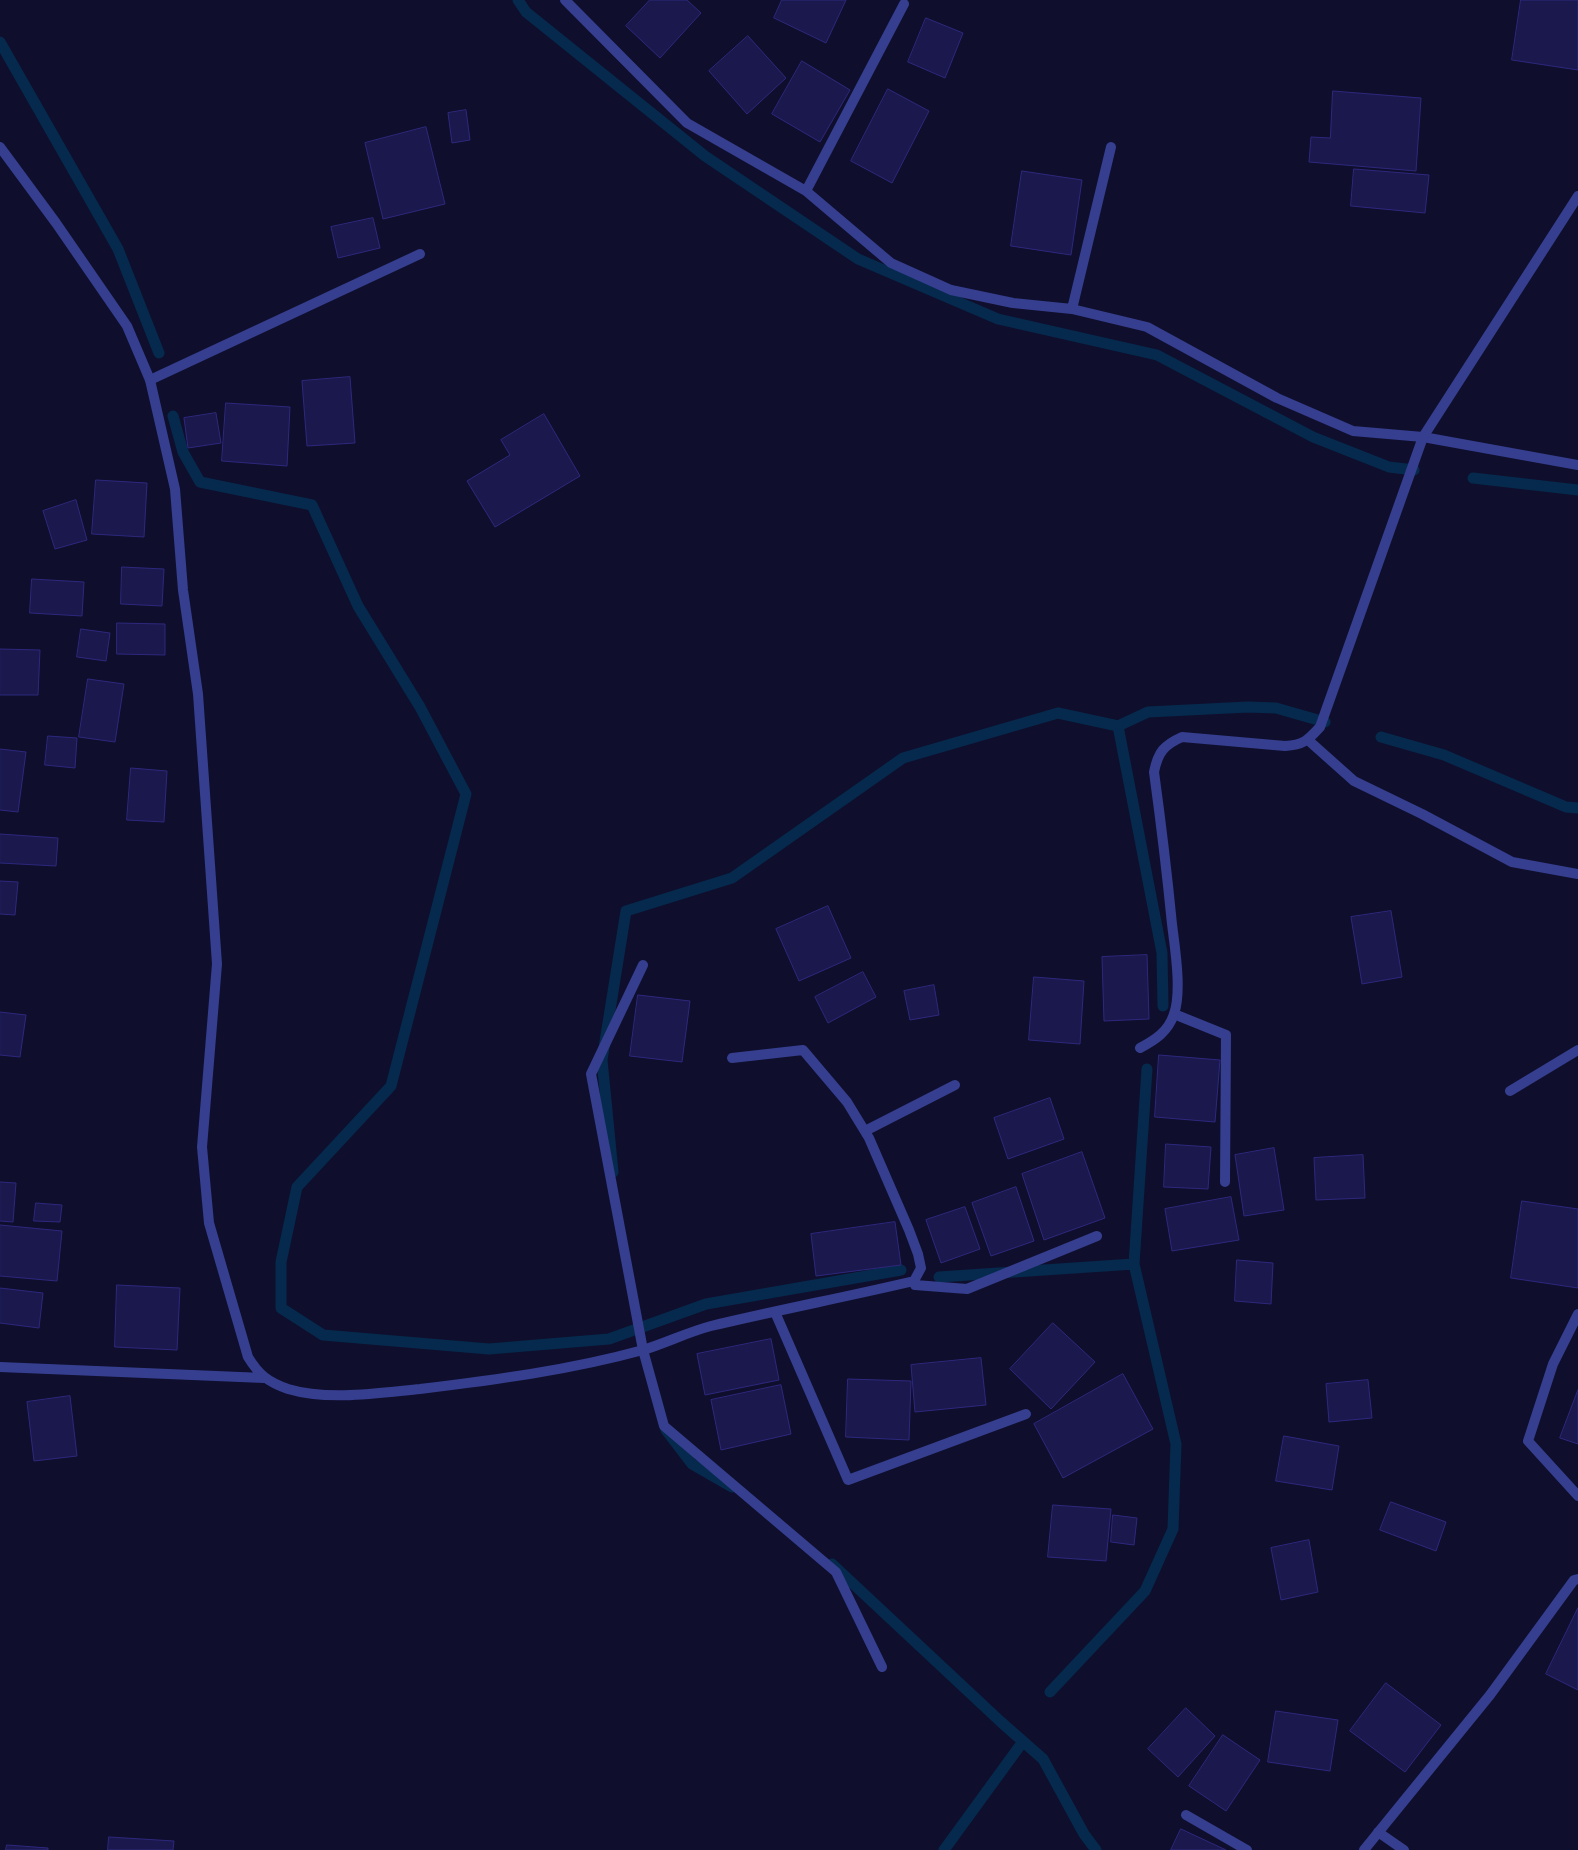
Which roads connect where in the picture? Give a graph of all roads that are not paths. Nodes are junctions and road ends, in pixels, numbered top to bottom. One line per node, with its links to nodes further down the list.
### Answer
1 (565, 0): 5 (street)
2 (904, 4): 5 (street)
3 (0, 147): 9 (street)
4 (1111, 147): 8 (street)
5 (806, 191): 8 (street)
6 (1578, 196): 10 (street)
7 (420, 254): 9 (street)
8 (1072, 309): 10 (street)
9 (150, 380): 29 (street)
10 (1423, 437): 11 (street); 12 (street)
11 (1578, 465)
12 (1308, 740): 13 (street); 15 (street)
13 (1578, 874)
14 (643, 965): 27 (street)
15 (1174, 1014): 16 (street); 22 (street)
16 (1140, 1048)
17 (1578, 1050): 20 (street)
18 (732, 1058): 21 (street)
19 (956, 1085): 21 (street)
20 (1510, 1091)
21 (865, 1132): 24 (street)
22 (1225, 1182)
23 (1097, 1236): 24 (street)
24 (914, 1281): 25 (street)
25 (776, 1312): 27 (street); 30 (street)
26 (1578, 1314): 31 (street)
27 (644, 1350): 29 (street); 33 (street)
28 (0, 1367): 29 (street)
29 (264, 1378)
30 (1026, 1414)
31 (1578, 1496)
32 (1578, 1579): 35 (street)
33 (882, 1667)
34 (1186, 1815): 36 (street)
35 (1378, 1832): 37 (street); 38 (street)
36 (1247, 1850)
37 (1364, 1850)
38 (1404, 1850)

